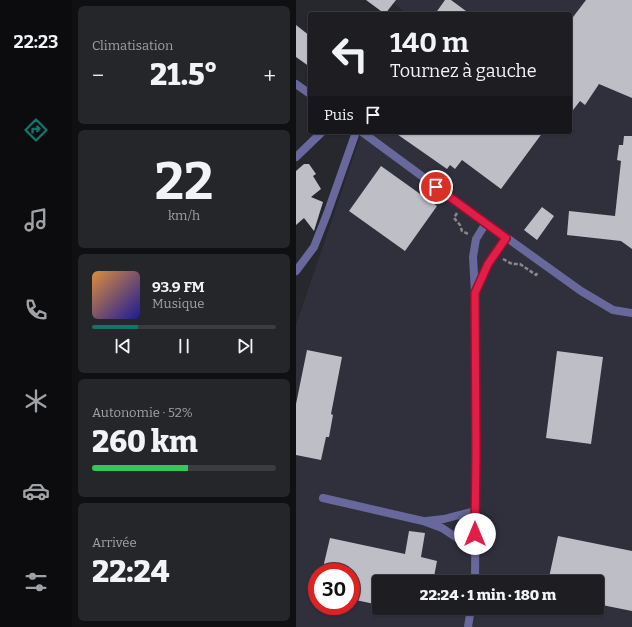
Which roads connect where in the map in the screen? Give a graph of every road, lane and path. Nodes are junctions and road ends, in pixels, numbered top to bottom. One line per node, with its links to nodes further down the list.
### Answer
1 (296, 84): 2 (street)
2 (308, 93)
3 (320, 134): 6 (street)
4 (355, 134): 9 (street)
5 (365, 134): 7 (street)
6 (296, 156)
7 (486, 223): 8 (street); 10 (street)
8 (506, 238): 10 (street); 11 (street)
9 (296, 271)
10 (475, 293): 13 (street)
11 (632, 313)
12 (324, 498): 14 (street)
13 (475, 511): 14 (street); 15 (street)
14 (423, 521): 15 (street)
15 (475, 545): 16 (street)
16 (475, 575)
17 (470, 615): 18 (street)
18 (468, 627)

